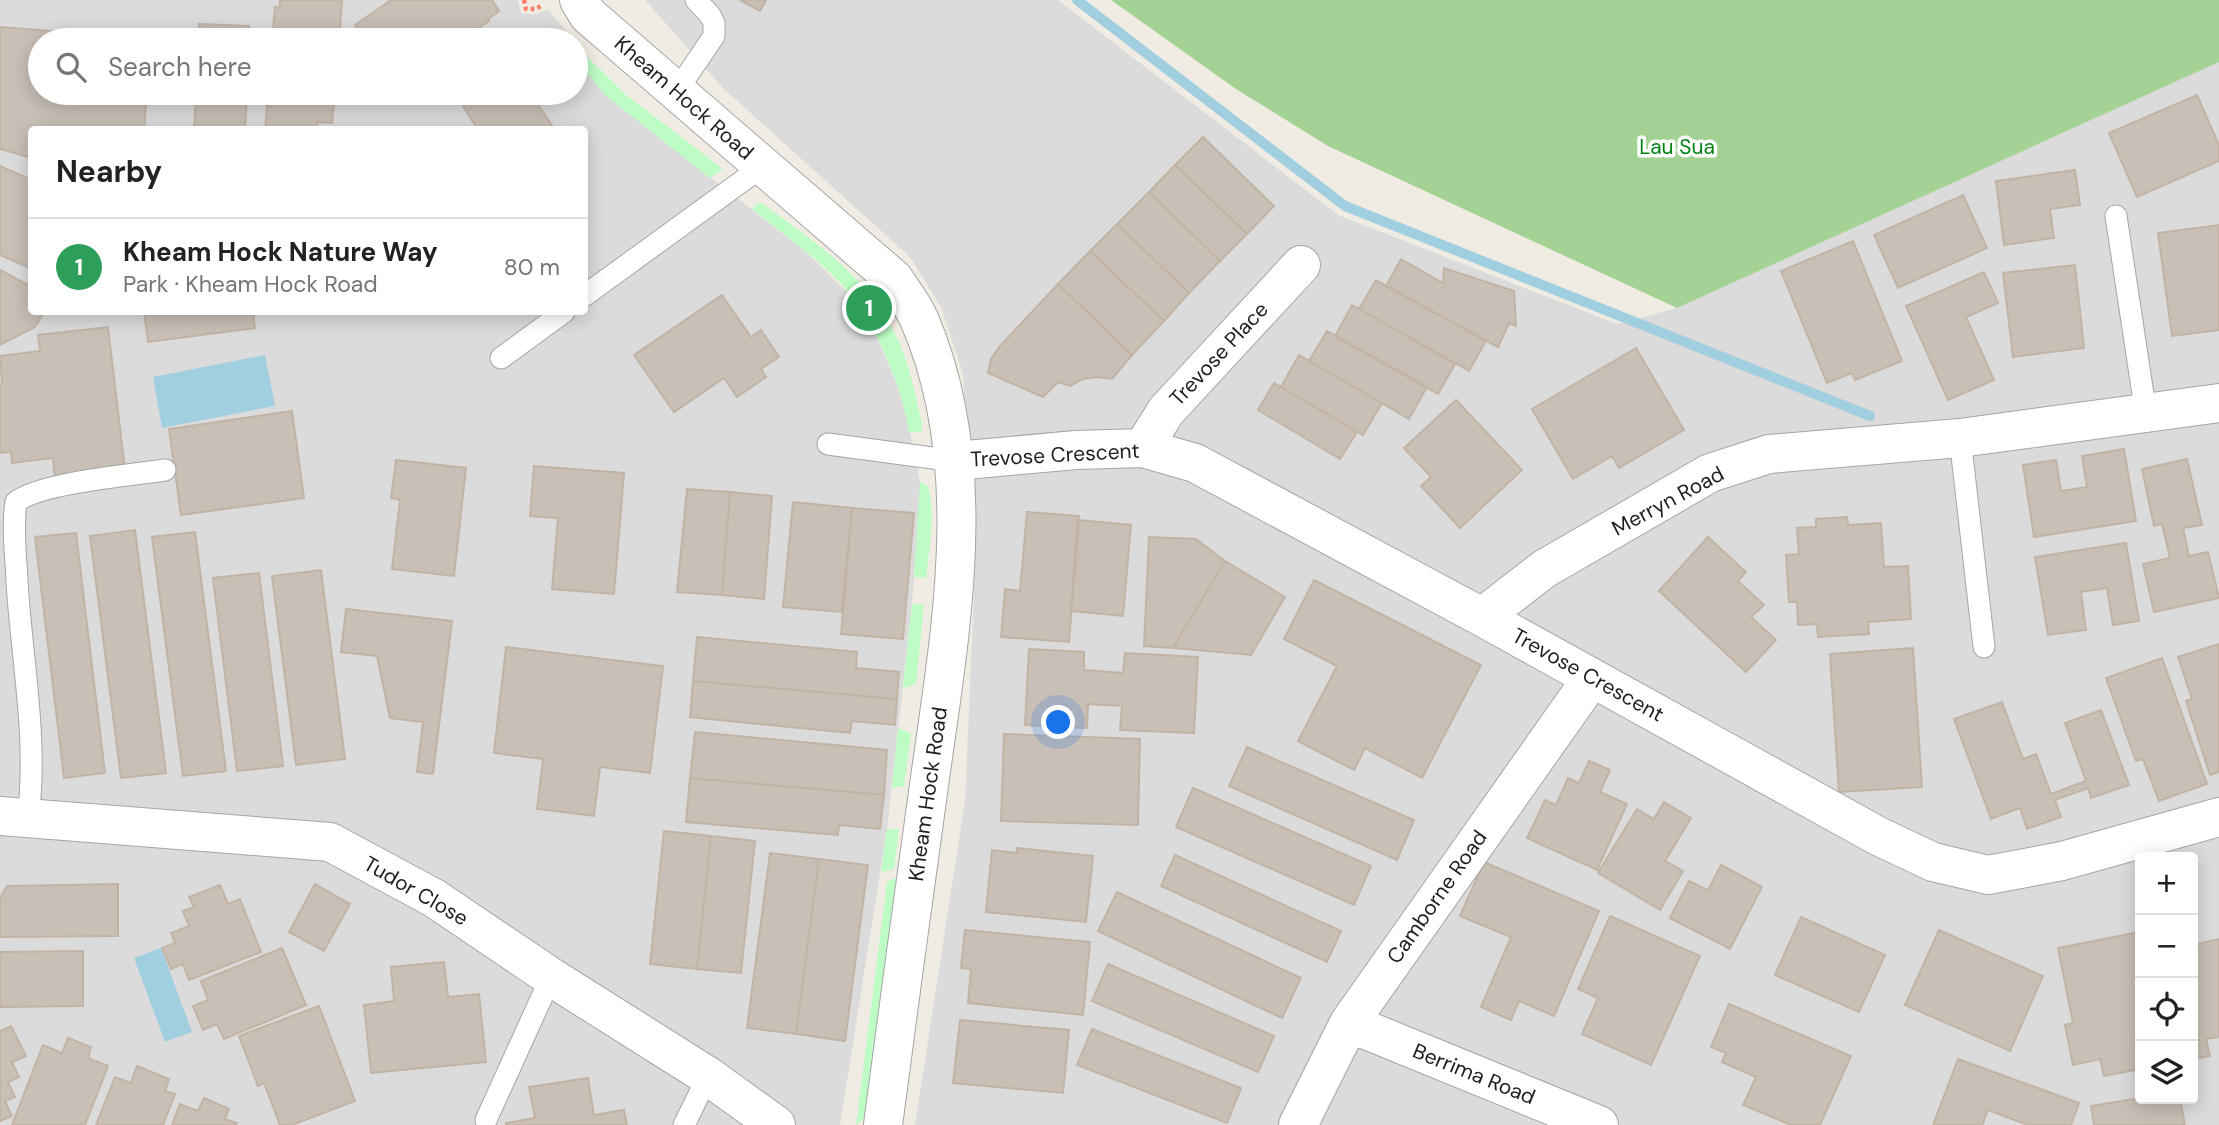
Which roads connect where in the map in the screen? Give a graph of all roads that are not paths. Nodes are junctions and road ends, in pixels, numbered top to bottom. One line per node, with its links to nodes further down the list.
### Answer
1 (579, 0): 3 (street, Kheam Hock Road)
2 (696, 0): 3 (lane)
3 (676, 92): 4 (street, Kheam Hock Road)
4 (763, 166): 7 (lane, Kheam Hock Road); 15 (street, Kheam Hock Road)
5 (2116, 216): 11 (lane)
6 (1301, 265): 14 (street, Trevose Place)
7 (588, 293)
8 (560, 315): 9 (lane)
9 (501, 358)
10 (2219, 403): 11 (street, Merryn Road)
11 (2146, 414): 12 (street, Merryn Road)
12 (1960, 438): 17 (street, Merryn Road); 18 (lane)
13 (828, 444): 15 (lane)
14 (1143, 449): 15 (street, Trevose Crescent); 17 (street, Trevose Crescent)
15 (955, 461): 28 (street, Kheam Hock Road)
16 (165, 470): 20 (lane)
17 (1482, 617): 19 (street, Trevose Crescent)
18 (1984, 647)
19 (1592, 678): 21 (street, Trevose Crescent); 23 (street, Camborne Road)
20 (14, 817): 22 (street, Tudor Close)
21 (2219, 817)
22 (551, 977): 24 (street, Tudor Close); 25 (lane)
23 (1349, 1023): 29 (street, Camborne Road); 30 (street, Berrima Road)
24 (708, 1076): 26 (lane); 27 (street, Tudor Close)
25 (486, 1120)
26 (684, 1125)
27 (776, 1125)
28 (883, 1125)
29 (1298, 1125)
30 (1599, 1125)

